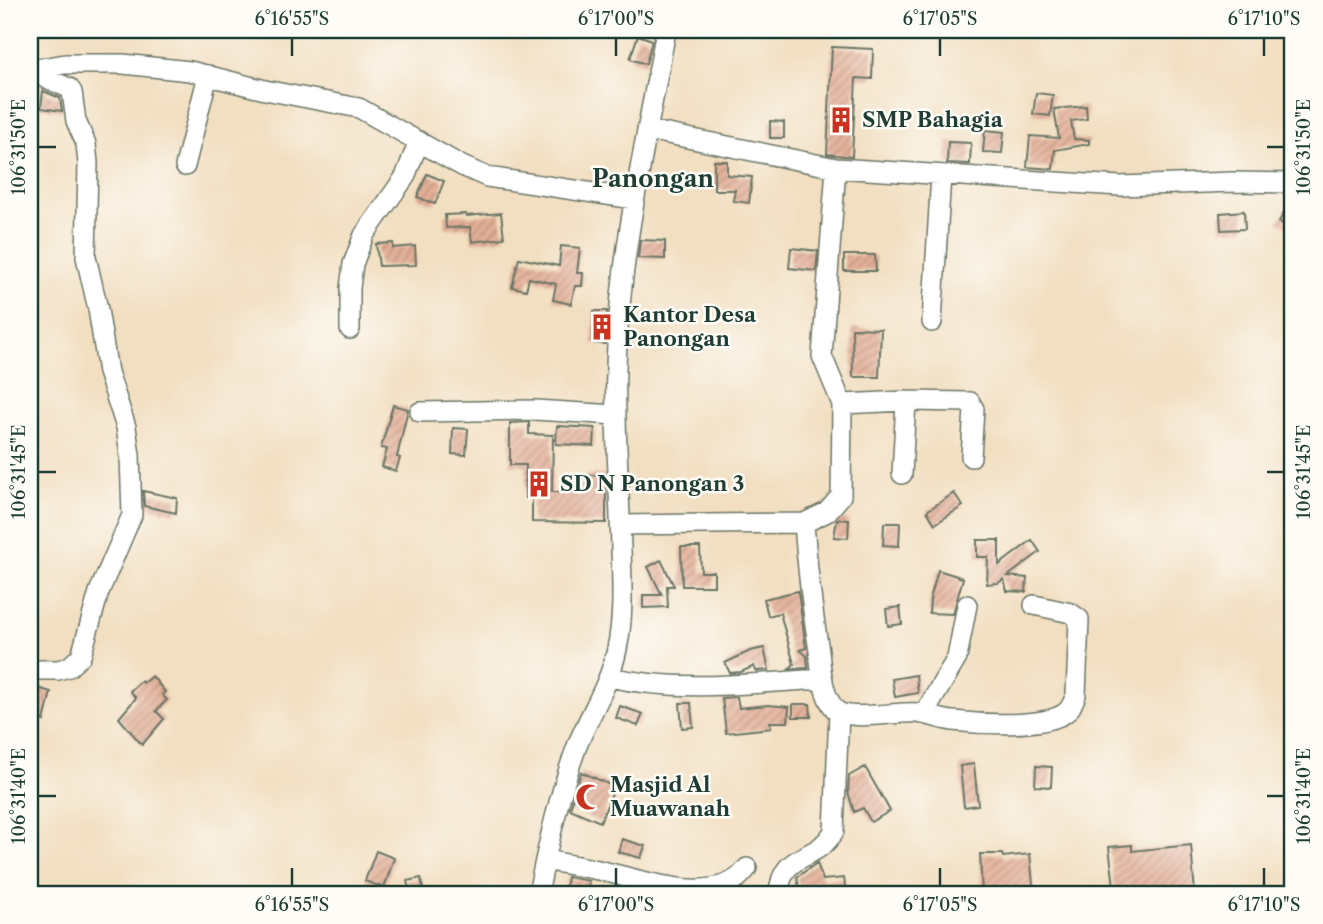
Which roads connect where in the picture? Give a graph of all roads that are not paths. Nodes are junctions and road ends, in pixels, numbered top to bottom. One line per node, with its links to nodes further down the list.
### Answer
1 (666, 30): 4 (street)
2 (32, 69): 3 (street); 23 (street)
3 (208, 75): 5 (street); 6 (street)
4 (648, 130): 7 (street); 10 (street)
5 (419, 141): 10 (street); 12 (street)
6 (185, 166)
7 (836, 168): 8 (street); 14 (street)
8 (941, 175): 9 (street); 11 (street)
9 (1293, 183)
10 (634, 199): 16 (street)
11 (932, 322)
12 (350, 329)
13 (906, 401): 14 (street); 17 (street); 18 (street)
14 (842, 404): 19 (street)
15 (420, 412): 16 (street)
16 (616, 415): 20 (street)
17 (971, 457)
18 (902, 474)
19 (804, 523): 20 (street); 25 (street)
20 (621, 525): 24 (street)
21 (967, 605): 27 (street)
22 (1034, 606): 27 (street)
23 (30, 670)
24 (610, 677): 25 (street); 28 (street)
25 (823, 680): 26 (street)
26 (839, 713): 27 (street); 31 (street)
27 (924, 713)
28 (545, 860): 29 (street); 30 (street)
29 (747, 868)
30 (538, 894)
31 (779, 894)

